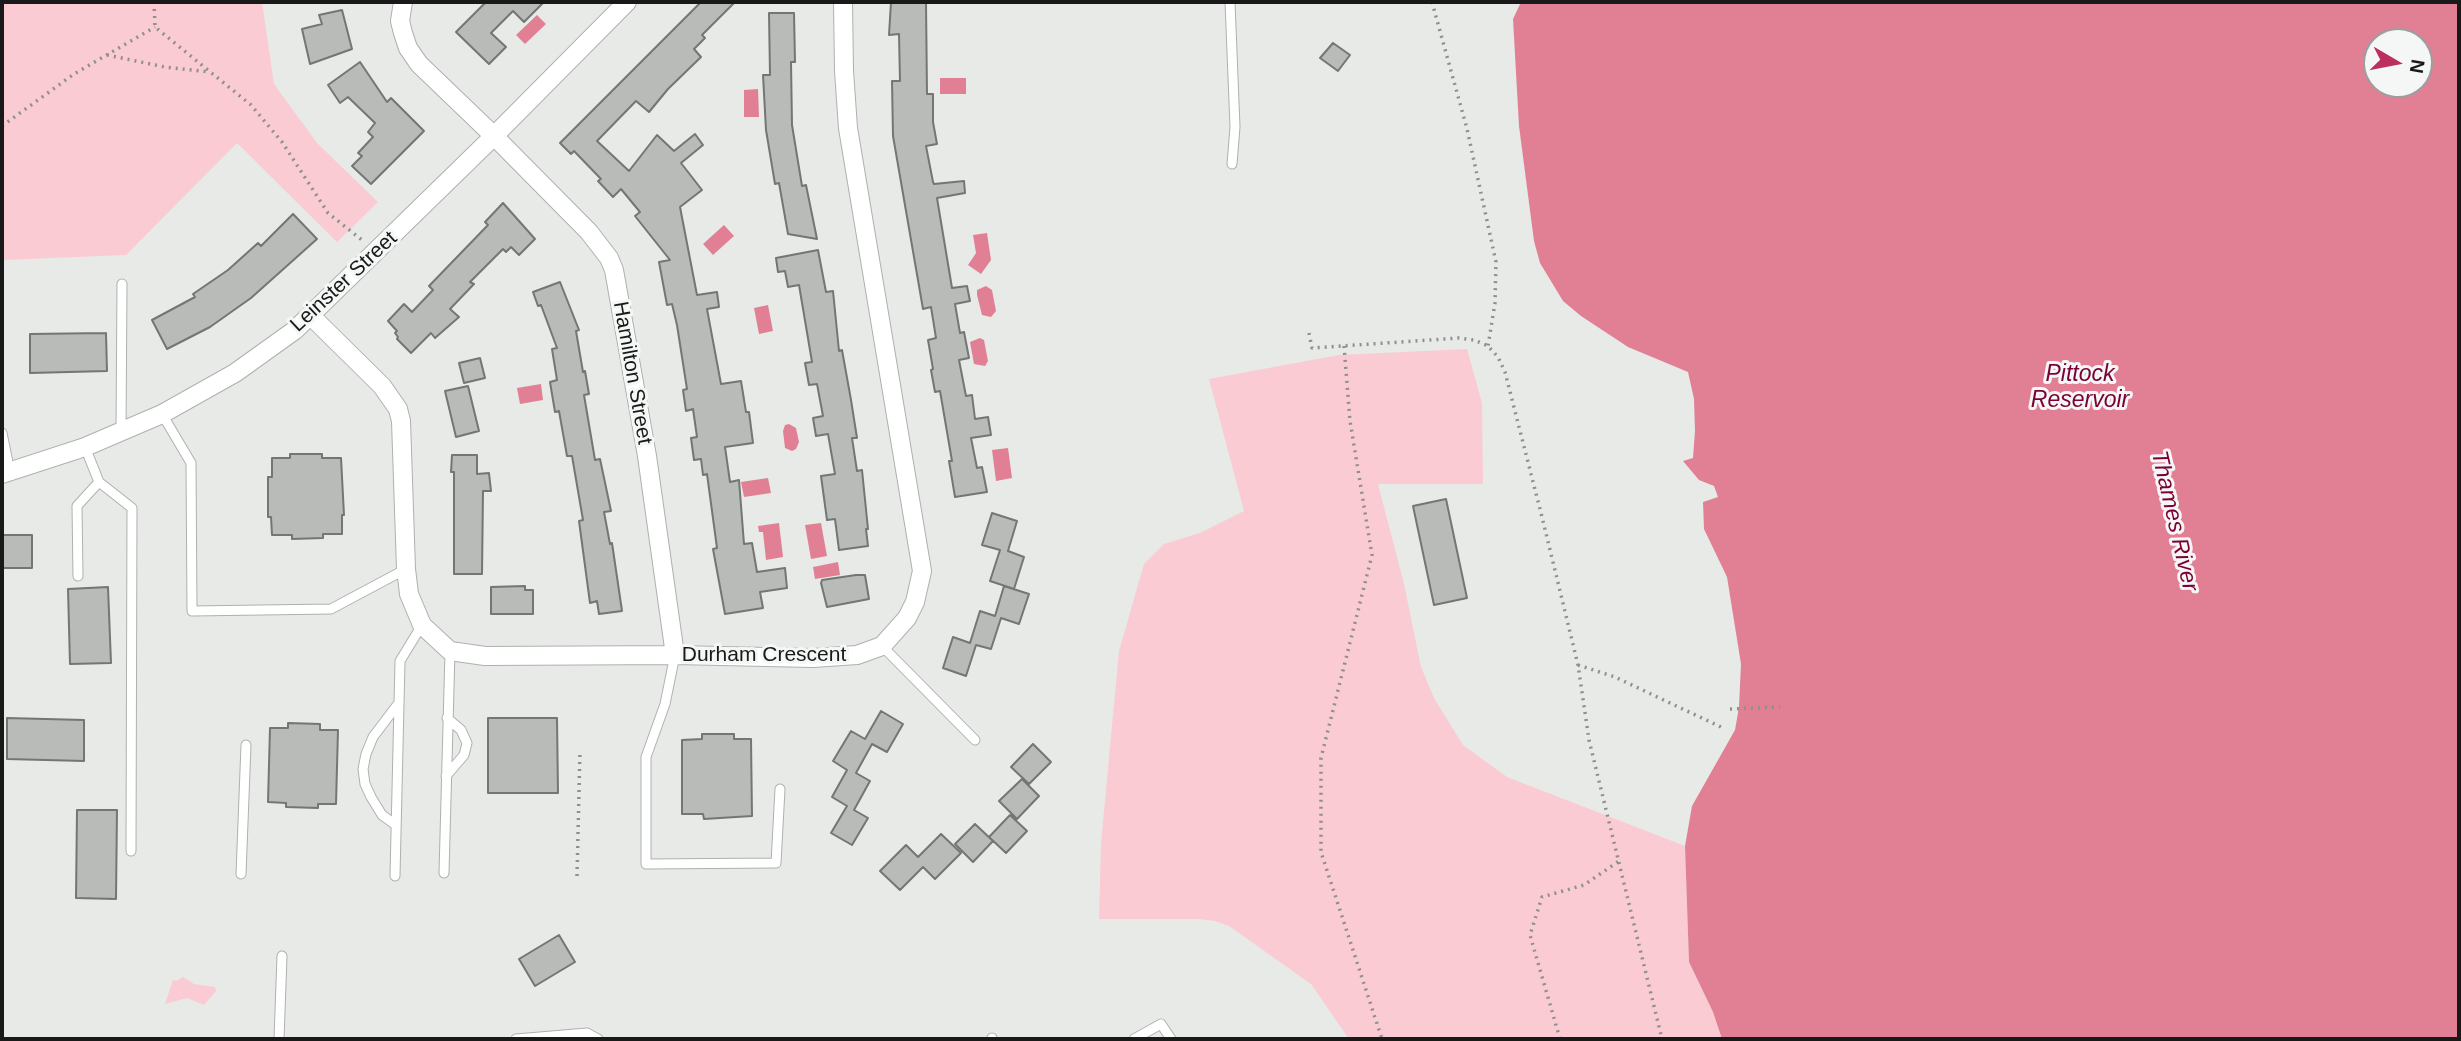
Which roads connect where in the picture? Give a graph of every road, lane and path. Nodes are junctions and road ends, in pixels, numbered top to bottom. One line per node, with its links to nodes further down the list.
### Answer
1 (154, 2): 7 (path)
2 (403, 2): 11 (street, Hamilton Street)
3 (626, 2): 11 (street, Leinster Street)
4 (843, 2): 28 (street)
5 (1230, 2): 12 (lane)
6 (1432, 2): 18 (path)
7 (155, 27): 8 (path); 9 (path)
8 (107, 55): 9 (path); 10 (path)
9 (211, 72): 13 (path)
10 (2, 126)
11 (495, 136): 13 (street, Leinster Street); 30 (street, Hamilton Street)
12 (1232, 164)
13 (377, 252): 15 (street, Leinster Street)
14 (122, 284): 20 (lane)
15 (311, 316): 19 (street, Leinster Street); 25 (street)
16 (1309, 333): 17 (path)
17 (1344, 345): 18 (path); 55 (path)
18 (1488, 346): 31 (path)
19 (162, 414): 20 (street, Leinster Street); 25 (lane)
20 (121, 432): 22 (street, Leinster Street)
21 (2, 433): 23 (lane)
22 (85, 447): 23 (street, Leinster Street); 24 (lane)
23 (6, 473)
24 (99, 482): 26 (lane); 43 (lane)
25 (406, 569): 27 (street)
26 (78, 576)
27 (422, 625): 29 (street); 32 (lane)
28 (883, 646): 30 (street, Durham Crescent); 37 (lane)
29 (450, 651): 30 (street, Durham Crescent); 35 (lane)
30 (675, 655): 41 (lane)
31 (1577, 664): 36 (path); 44 (path)
32 (399, 702): 42 (lane); 42 (lane)
33 (1780, 707): 34 (path)
34 (1730, 709)
35 (447, 718): 40 (lane); 40 (lane)
36 (1723, 728)
37 (975, 740)
38 (246, 745): 46 (lane)
39 (580, 750): 48 (path)
40 (446, 776): 45 (lane)
41 (779, 789)
42 (396, 825): 47 (lane)
43 (131, 851)
44 (1619, 861): 56 (path); 57 (path)
45 (444, 873)
46 (241, 874)
47 (395, 876)
48 (578, 876)
49 (282, 956): 50 (lane)
50 (279, 1039)
51 (516, 1039): 52 (lane)
52 (598, 1039)
53 (1134, 1039): 54 (lane)
54 (1171, 1039)
55 (1382, 1039)
56 (1560, 1039)
57 (1662, 1039)

